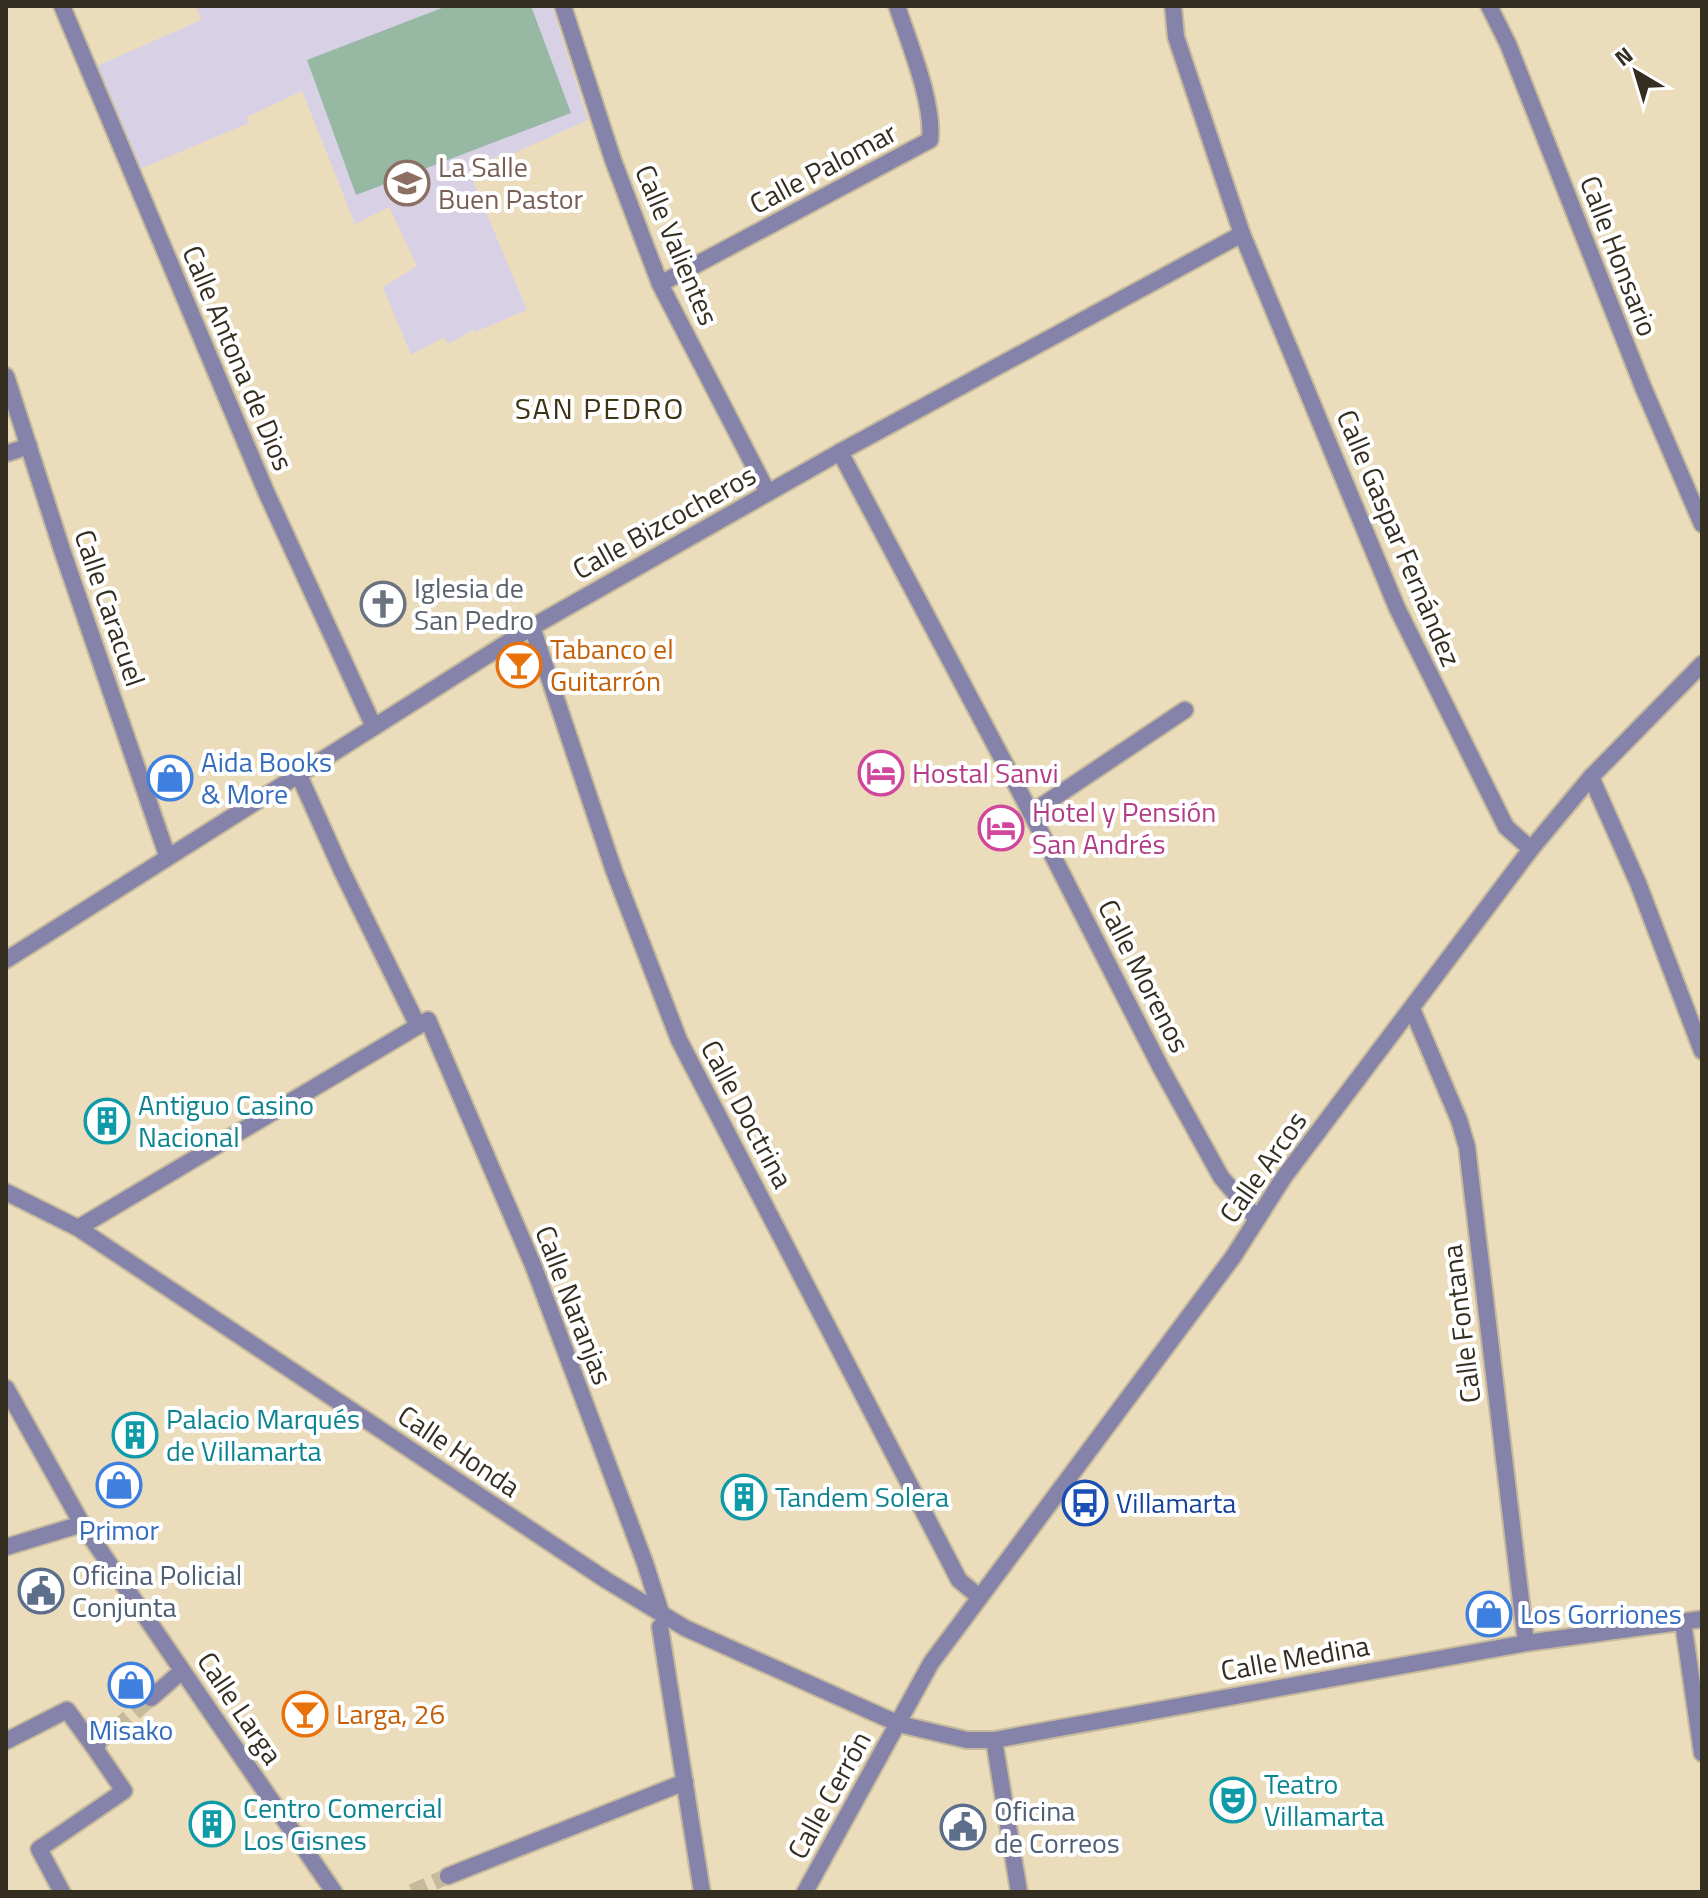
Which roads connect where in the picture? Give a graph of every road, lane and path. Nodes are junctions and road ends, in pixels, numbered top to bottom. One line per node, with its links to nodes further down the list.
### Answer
1 (62, 6): 17 (street, Calle Antona de Dios)
2 (563, 6): 7 (street, Calle Valientes)
3 (897, 6): 7 (street, Calle Palomar)
4 (1489, 6): 13 (street, Calle Honsario)
5 (1175, 7): 6 (street, Calle Gaspar Fernández)
6 (1242, 234): 10 (street, Calle Bizcocheros); 21 (street, Calle Gaspar Fernández)
7 (660, 284): 12 (street, Calle Valientes)
8 (6, 376): 9 (street, Calle Caracuel)
9 (29, 446): 11 (street); 22 (street, Calle Caracuel)
10 (840, 452): 12 (street, Calle Bizcocheros); 20 (street, Calle Morenos)
11 (8, 453)
12 (768, 493): 14 (street, Calle Bizcocheros)
13 (1702, 524)
14 (532, 627): 17 (street, Calle Bizcocheros); 33 (street, Calle Doctrina)
15 (1702, 664): 19 (street, Calle Arcos)
16 (1185, 710): 20 (street)
17 (374, 727): 18 (street, Calle Bizcocheros)
18 (298, 773): 22 (street, Calle Bizcocheros); 25 (street, Calle Naranjas)
19 (1591, 777): 21 (street, Calle Arcos); 26 (street)
20 (1031, 813): 28 (street, Calle Morenos)
21 (1531, 849): 24 (street, Calle Arcos)
22 (167, 855): 23 (street, Calle Bizcocheros)
23 (6, 960)
24 (1412, 1009): 28 (street, Calle Arcos); 37 (street, Calle Fontana)
25 (423, 1023): 29 (street); 35 (street, Calle Naranjas)
26 (1702, 1051)
27 (6, 1192): 29 (street, Calle Honda)
28 (1257, 1219): 33 (street, Calle Arcos)
29 (78, 1228): 35 (street, Calle Honda)
30 (6, 1388): 31 (street, Calle Larga)
31 (82, 1524): 32 (street); 38 (street, Calle Larga)
32 (6, 1547)
33 (978, 1596): 40 (street, Calle Arcos)
34 (1702, 1619): 36 (street, Calle Medina)
35 (660, 1620): 40 (street, Calle Honda); 44 (street, Calle Naranjas)
36 (1683, 1622): 37 (street, Calle Medina); 43 (street)
37 (1526, 1643): 41 (street, Calle Medina)
38 (182, 1671): 39 (street); 47 (street, Calle Larga)
39 (151, 1698)
40 (899, 1724): 41 (street, Calle Medina); 49 (street, Calle Cerrón)
41 (994, 1740): 50 (street)
42 (6, 1741): 46 (street)
43 (1702, 1753)
44 (685, 1782): 45 (street); 48 (street, Calle Naranjas)
45 (448, 1876)
46 (62, 1892)
47 (334, 1892)
48 (702, 1892)
49 (805, 1892)
50 (1019, 1892)

